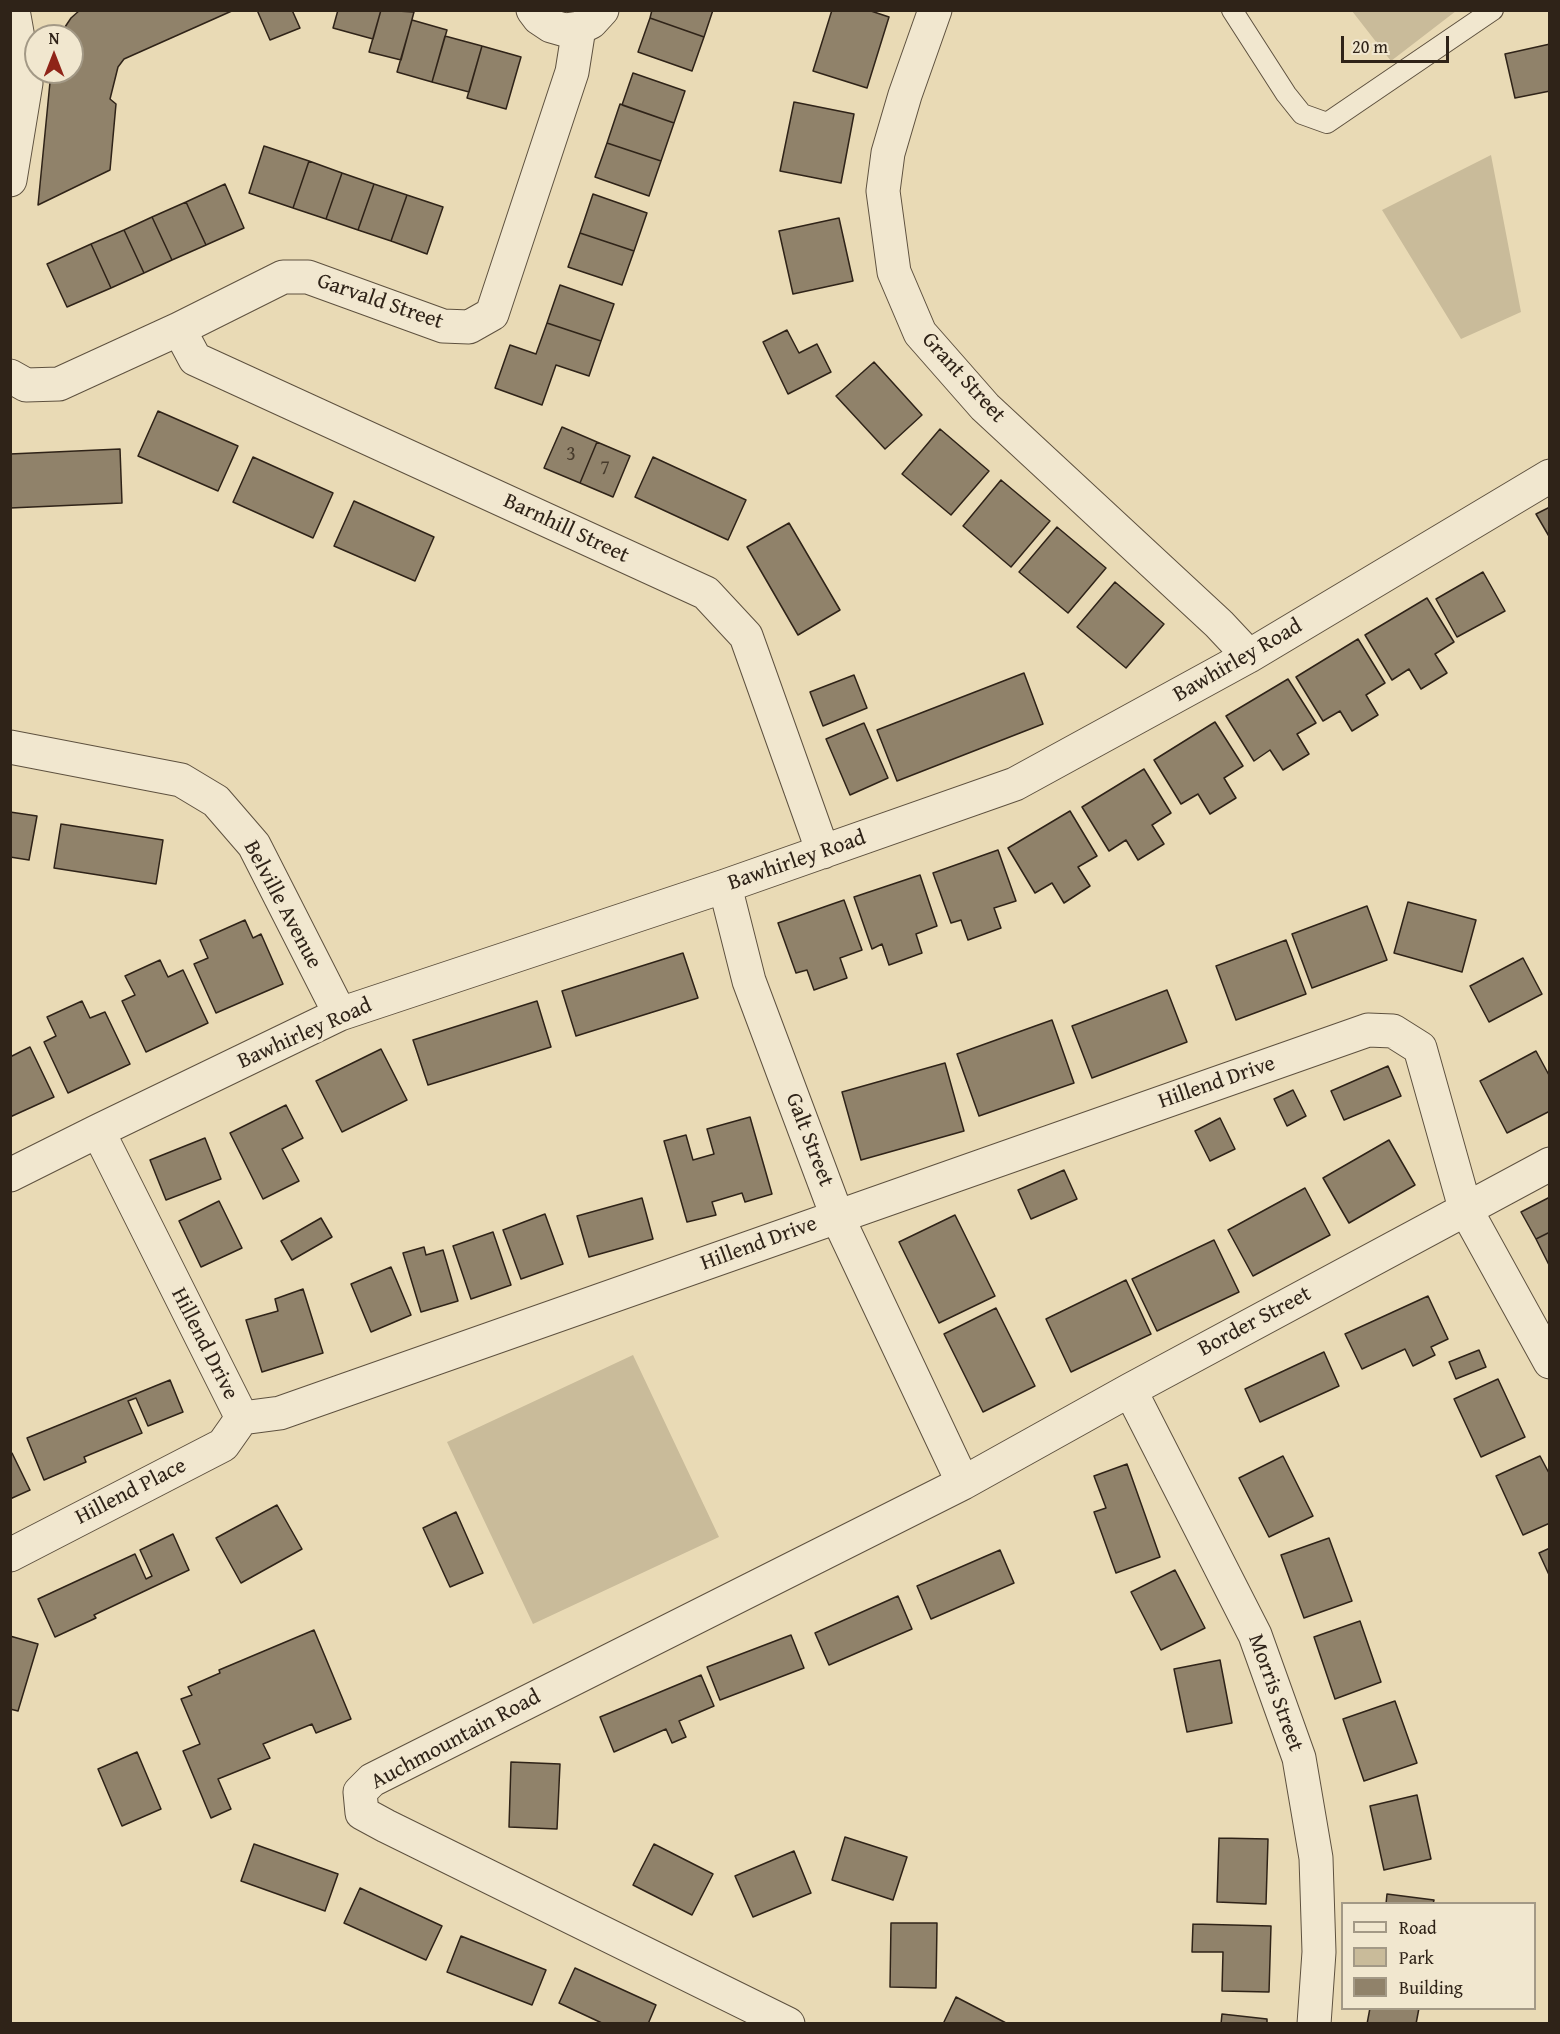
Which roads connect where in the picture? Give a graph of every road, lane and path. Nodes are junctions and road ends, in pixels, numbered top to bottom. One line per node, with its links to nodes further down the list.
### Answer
1 (14, 10): 7 (street)
2 (533, 10): 6 (street, Garvald Street)
3 (935, 10): 11 (street, Grant Street)
4 (1232, 10): 5 (lane)
5 (1493, 10)
6 (591, 19): 8 (street, Garvald Street)
7 (10, 180)
8 (179, 329): 9 (street, Garvald Street); 13 (street, Barnhill Street)
9 (18, 380)
10 (1550, 476): 11 (street, Bawhirley Road)
11 (1249, 656): 13 (street, Bawhirley Road)
12 (10, 747): 15 (street, Belville Avenue)
13 (823, 852): 14 (street, Bawhirley Road)
14 (725, 886): 15 (street, Bawhirley Road); 20 (street, Galt Street)
15 (340, 1014): 16 (street, Bawhirley Road)
16 (98, 1131): 18 (street, Bawhirley Road); 23 (street, Hillend Drive)
17 (1550, 1164): 19 (street, Border Street)
18 (10, 1175)
19 (1465, 1208): 20 (street, Hillend Drive); 21 (street, Hillend Drive); 22 (street, Border Street)
20 (837, 1216): 23 (street, Hillend Drive); 24 (street, Galt Street)
21 (1550, 1362)
22 (1130, 1390): 24 (street, Border Street); 27 (street, Morris Street)
23 (242, 1418): 25 (street, Hillend Place)
24 (963, 1483): 26 (street, Auchmountain Road)
25 (10, 1555)
26 (788, 2024)
27 (1314, 2024)

